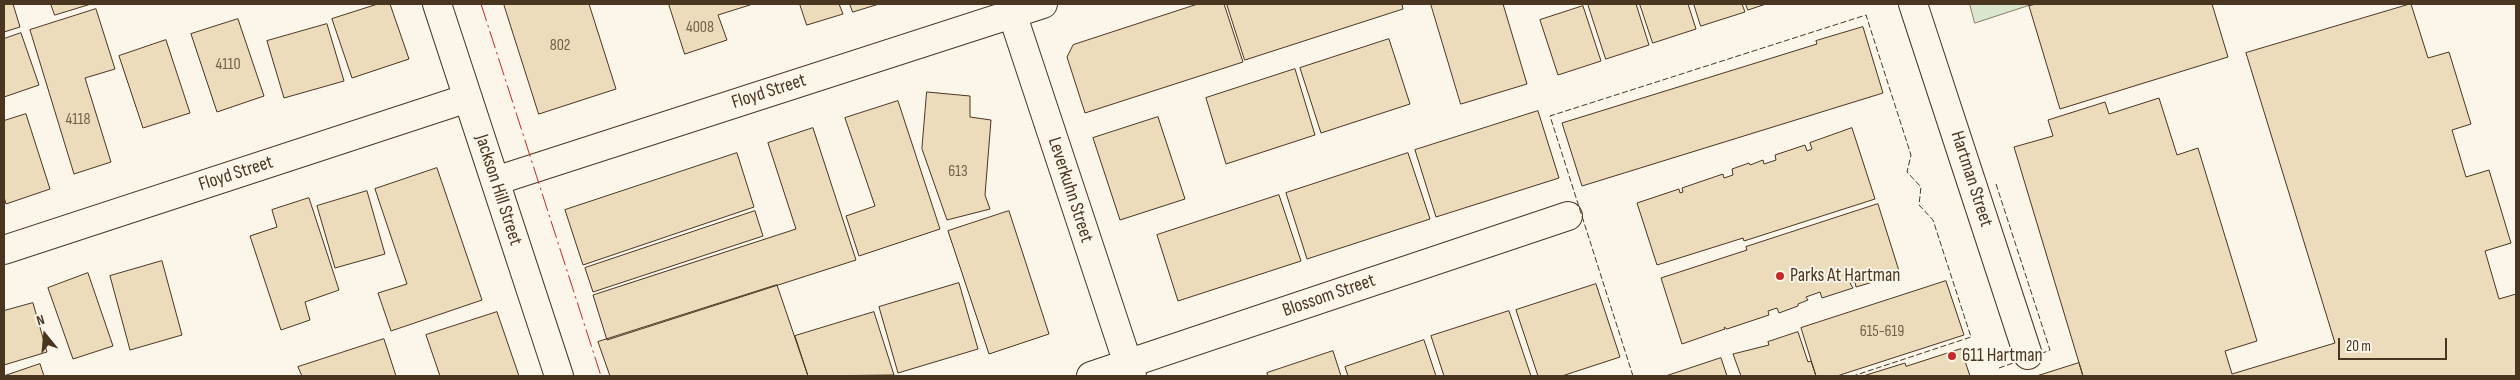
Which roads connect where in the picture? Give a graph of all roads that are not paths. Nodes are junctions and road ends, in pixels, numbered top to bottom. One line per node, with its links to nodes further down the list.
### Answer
1 (437, 4): 5 (street, Jackson Hill Street)
2 (1043, 4): 4 (street, Floyd Street)
3 (1913, 4): 9 (street, Hartman Street)
4 (1010, 8): 6 (street, Floyd Street); 10 (street, Leverkuhn Street)
5 (468, 98): 6 (street, Jackson Hill Street); 8 (street, Floyd Street)
6 (494, 181): 11 (street, Jackson Hill Street)
7 (1568, 216): 10 (street, Blossom Street)
8 (4, 250)
9 (2028, 355)
10 (1130, 370): 12 (street, Blossom Street)
11 (559, 376)
12 (1091, 376)

